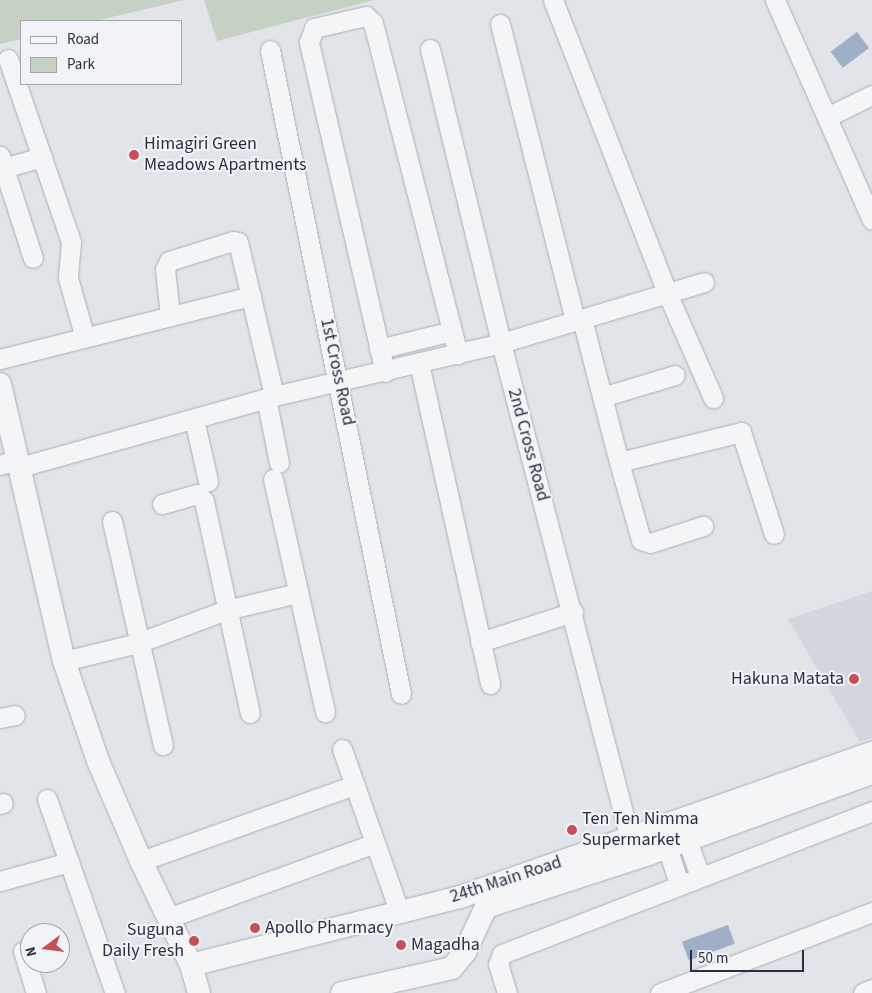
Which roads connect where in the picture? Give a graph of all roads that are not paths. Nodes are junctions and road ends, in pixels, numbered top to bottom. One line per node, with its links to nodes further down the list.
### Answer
1 (554, 0): 14 (street)
2 (775, 0): 8 (street)
3 (500, 24): 17 (street)
4 (430, 49): 20 (street, 2nd Cross Road)
5 (270, 50): 27 (street, 1st Cross Road)
6 (8, 59): 9 (street)
7 (872, 96): 8 (street)
8 (827, 116): 11 (street)
9 (42, 157): 10 (street); 19 (street)
10 (1, 165): 12 (street)
11 (872, 220)
12 (33, 258)
13 (704, 282): 14 (street)
14 (667, 293): 17 (street); 31 (street)
15 (251, 296): 16 (street); 16 (street); 29 (street)
16 (170, 316): 19 (street)
17 (578, 320): 20 (street); 30 (street)
18 (452, 331): 21 (street); 21 (street); 22 (street)
19 (84, 338): 23 (street)
20 (501, 343): 22 (street); 42 (street, 2nd Cross Road)
21 (379, 349): 25 (street)
22 (458, 354): 24 (street)
23 (0, 359)
24 (419, 363): 25 (street); 43 (street)
25 (384, 372): 27 (street)
26 (675, 375): 30 (street)
27 (340, 383): 29 (street); 47 (street, 1st Cross Road)
28 (0, 384): 34 (street)
29 (270, 397): 32 (street); 40 (street)
30 (602, 397): 33 (street)
31 (713, 398)
32 (194, 419): 34 (street); 35 (street)
33 (619, 462): 38 (street); 39 (street)
34 (13, 464): 45 (street)
35 (208, 481)
36 (162, 504): 41 (street)
37 (112, 521): 44 (street)
38 (703, 526)
39 (774, 534)
40 (298, 593): 41 (street); 49 (street)
41 (226, 610): 44 (street); 48 (street)
42 (573, 612): 43 (street); 57 (street, 2nd Cross Road)
43 (480, 642): 46 (street)
44 (138, 643): 45 (street); 50 (street)
45 (64, 661): 60 (street)
46 (490, 684)
47 (402, 694)
48 (250, 712)
49 (325, 712)
50 (163, 745)
51 (342, 749): 54 (street)
52 (872, 753): 57 (street, 24th Main Road)
53 (872, 773): 59 (street, 24th Main Road)
54 (355, 784): 58 (street); 60 (street)
55 (46, 799): 61 (street)
56 (872, 811): 62 (street)
57 (630, 839): 65 (street, 24th Main Road)
58 (376, 843): 65 (street); 67 (street)
59 (677, 844): 62 (street); 64 (street); 74 (street, 24th Main Road)
60 (140, 861): 67 (street)
61 (69, 862): 63 (street); 72 (street)
62 (700, 876): 64 (street)
63 (0, 881)
64 (679, 884): 75 (street)
65 (399, 911): 68 (street, 24th Main Road)
66 (872, 912): 76 (street)
67 (168, 918): 68 (street)
68 (190, 965): 73 (street)
69 (30, 973): 71 (street)
70 (872, 989): 77 (street)
71 (36, 993)
72 (115, 993)
73 (199, 993)
74 (342, 993)
75 (506, 993)
76 (660, 993)
77 (863, 993)

